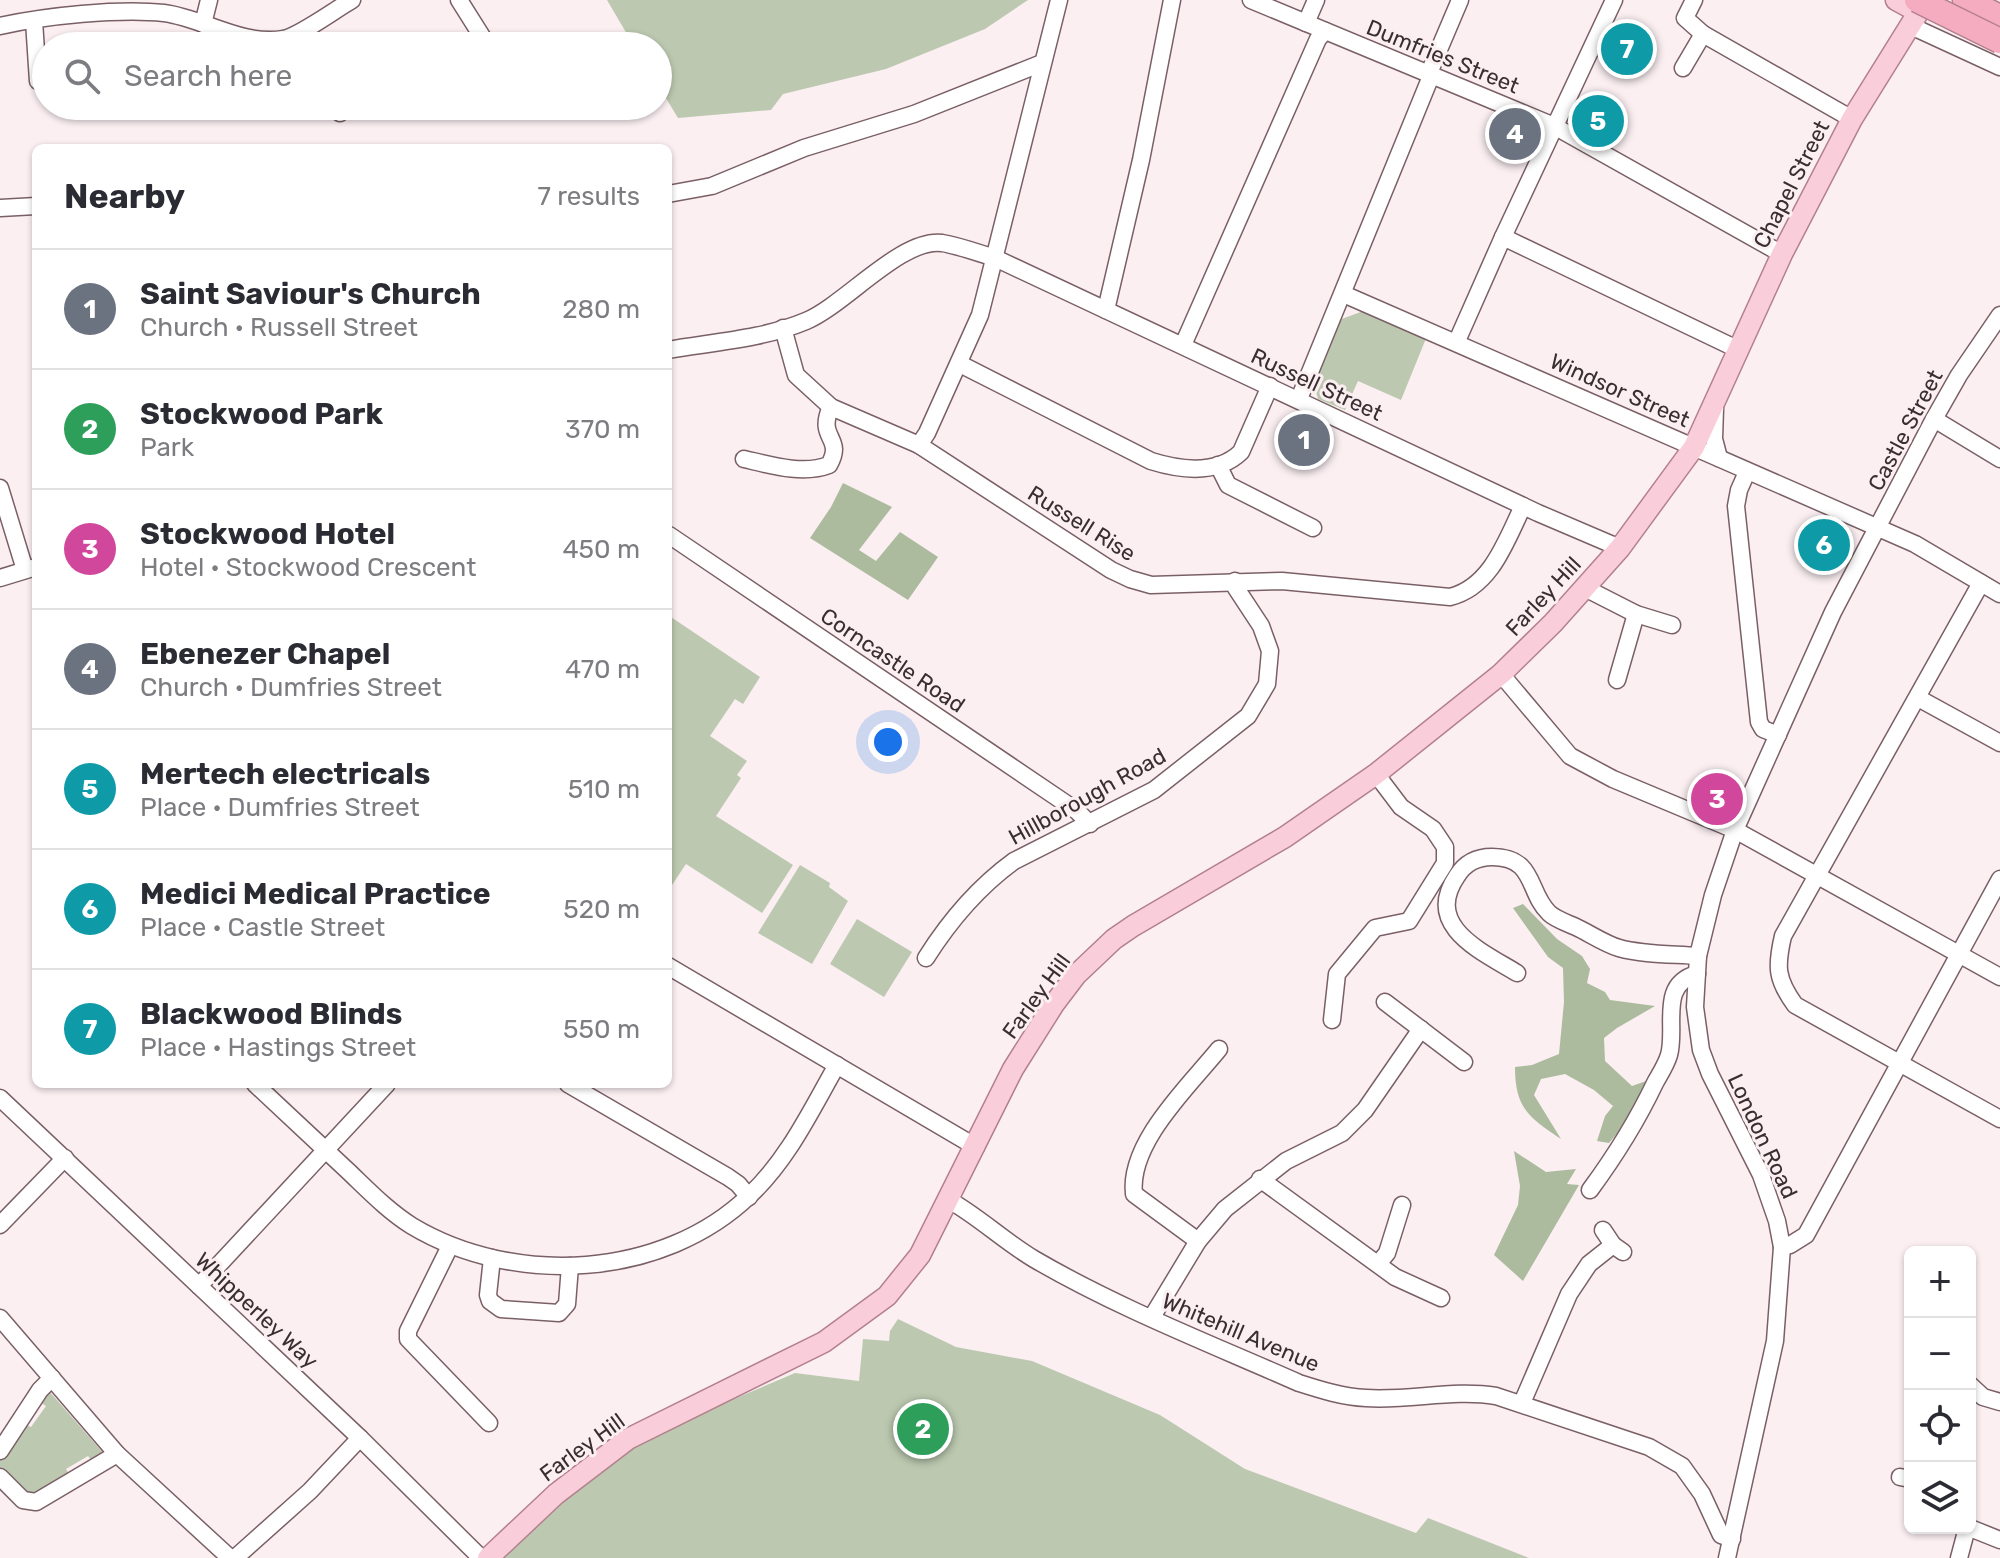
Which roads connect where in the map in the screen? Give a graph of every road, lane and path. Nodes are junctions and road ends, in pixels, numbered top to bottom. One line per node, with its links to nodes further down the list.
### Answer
1 (209, 0): 18 (street)
2 (352, 0): 23 (street)
3 (459, 0): 24 (street)
4 (1059, 0): 27 (street)
5 (1172, 0): 40 (street)
6 (1251, 0): 17 (street, Dumfries Street)
7 (1316, 0): 17 (street)
8 (1460, 0): 30 (street)
9 (1614, 0): 32 (street)
10 (1694, 0): 25 (street)
11 (1896, 0): 14 (main road)
12 (1965, 0): 15 (highway)
13 (97, 7): 16 (street); 18 (street)
14 (1918, 9): 26 (highway, bridge); 28 (street); 31 (main road, Chapel Street)
15 (2000, 17)
16 (34, 21): 19 (street); 21 (street)
17 (1306, 23): 20 (street, Dumfries Street)
18 (203, 24): 22 (street)
19 (0, 26)
20 (1325, 31): 30 (street, Dumfries Street); 44 (street)
21 (35, 32)
22 (228, 32)
23 (310, 32)
24 (480, 32)
25 (1703, 34): 29 (street); 31 (street)
26 (2000, 41)
27 (1042, 63): 33 (street); 38 (street)
28 (2000, 67)
29 (1683, 68)
30 (1429, 73): 32 (street, Dumfries Street); 39 (street)
31 (1852, 119): 37 (main road, Chapel Street)
32 (1554, 126): 36 (street); 37 (street, Dumfries Street)
33 (672, 193)
34 (32, 206): 35 (street)
35 (0, 208)
36 (1503, 237): 43 (street); 46 (street)
37 (1782, 254): 46 (main road, Chapel Street)
38 (995, 258): 40 (street, Russell Street); 42 (street, Russell Street); 47 (street)
39 (1342, 296): 43 (street, Windsor Street); 50 (street)
40 (1106, 310): 44 (street, Russell Street)
41 (2000, 316): 52 (street, Castle Street)
42 (783, 328): 45 (street, Russell Street); 51 (street, Russell Rise)
43 (1457, 341): 54 (street, Windsor Street)
44 (1183, 345): 48 (street, Russell Street)
45 (672, 349)
46 (1737, 349): 49 (main road, Chapel Street)
47 (960, 364): 53 (street); 58 (street)
48 (1270, 386): 50 (street, Russell Street); 58 (street)
49 (1715, 398): 54 (main road, Chapel Street); 55 (street, Chapel Street)
50 (1299, 399): 61 (street, Russell Street)
51 (831, 407): 53 (street, Russell Rise); 56 (street)
52 (1934, 419): 57 (street); 63 (street, Castle Street)
53 (919, 445): 69 (street, Russell Rise)
54 (1694, 447): 55 (street, Windsor Street); 66 (main road, Farley Hill)
55 (1719, 458): 59 (street, Windsor Street)
56 (744, 459)
57 (2000, 459)
58 (1218, 465): 64 (street)
59 (1747, 472): 62 (street, Windsor Street); 79 (street)
60 (0, 488): 67 (street)
61 (1523, 506): 66 (street, Russell Street); 69 (street, Russell Rise)
62 (1859, 519): 63 (street, Windsor Street); 73 (street, Castle Street)
63 (1878, 527): 70 (street, Windsor Street); 73 (street, Castle Street)
64 (1313, 528)
65 (672, 537): 82 (street, Corncastle Road)
66 (1620, 548): 71 (main road, Farley Hill)
67 (30, 568): 68 (street)
68 (0, 578)
69 (1235, 581): 82 (street, Hillborough Road)
70 (1981, 583): 72 (street, Windsor Street); 78 (street)
71 (1585, 588): 74 (street); 76 (main road, Farley Hill)
72 (2000, 594)
73 (1833, 612): 79 (street, Castle Street)
74 (1636, 614): 75 (street); 77 (street)
75 (1672, 625)
76 (1501, 674): 81 (main road, Farley Hill); 83 (street)
77 (1617, 680)
78 (1918, 698): 80 (street); 84 (street)
79 (1778, 735): 83 (street, Castle Street)
80 (2000, 743)
81 (1376, 774): 94 (street); 105 (main road, Farley Hill)
82 (1090, 824): 88 (street, Hillborough Road)
83 (1735, 830): 84 (street); 87 (street, London Road)
84 (1817, 876): 86 (street); 98 (street)
85 (2000, 879): 86 (street)
86 (1959, 954): 92 (street); 98 (street)
87 (1698, 956): 90 (street); 91 (street, London Road)
88 (926, 958)
89 (672, 968): 99 (street)
90 (1517, 973)
91 (1697, 974): 109 (street); 117 (street, London Road)
92 (2000, 977)
93 (1385, 1002): 95 (street)
94 (1332, 1020)
95 (1421, 1029): 97 (street); 108 (street)
96 (1219, 1049): 115 (street)
97 (1464, 1062)
98 (1899, 1062): 104 (street); 117 (street)
99 (837, 1065): 105 (street); 110 (street)
100 (259, 1088): 106 (street)
101 (383, 1088): 106 (street)
102 (575, 1088): 110 (street)
103 (0, 1098): 107 (street, Whipperley Way)
104 (2000, 1119)
105 (976, 1147): 111 (main road, Farley Hill)
106 (327, 1151): 116 (street); 121 (street)
107 (65, 1158): 113 (street); 121 (street, Whipperley Way)
108 (1260, 1179): 115 (street); 119 (street)
109 (1590, 1190)
110 (749, 1197): 120 (street)
111 (949, 1200): 123 (street, Whitehill Avenue); 140 (main road, Farley Hill)
112 (1402, 1205): 119 (street)
113 (0, 1225)
114 (1603, 1230): 128 (street)
115 (1198, 1241): 123 (street)
116 (450, 1246): 118 (street); 129 (street)
117 (1782, 1247): 136 (street, London Road)
118 (492, 1258): 120 (street); 120 (street)
119 (1378, 1264): 122 (street)
120 (570, 1266)
121 (199, 1286): 130 (street, Whipperley Way)
122 (1441, 1298)
123 (1152, 1317): 128 (street, Whitehill Avenue)
124 (0, 1318): 125 (street)
125 (52, 1378): 131 (street); 132 (street)
126 (1975, 1390): 127 (street)
127 (2000, 1402)
128 (1522, 1403): 136 (street, Whitehill Avenue)
129 (489, 1423)
130 (360, 1438): 138 (street); 139 (street, Whipperley Way)
131 (0, 1451)
132 (117, 1454): 133 (street); 138 (street)
133 (3, 1487)
134 (1976, 1531): 137 (street)
135 (1967, 1534): 142 (street)
136 (1732, 1539): 141 (street, London Road)
137 (2000, 1540)
138 (233, 1558)
139 (481, 1558)
140 (488, 1558)
141 (1727, 1558)
142 (1959, 1558)

